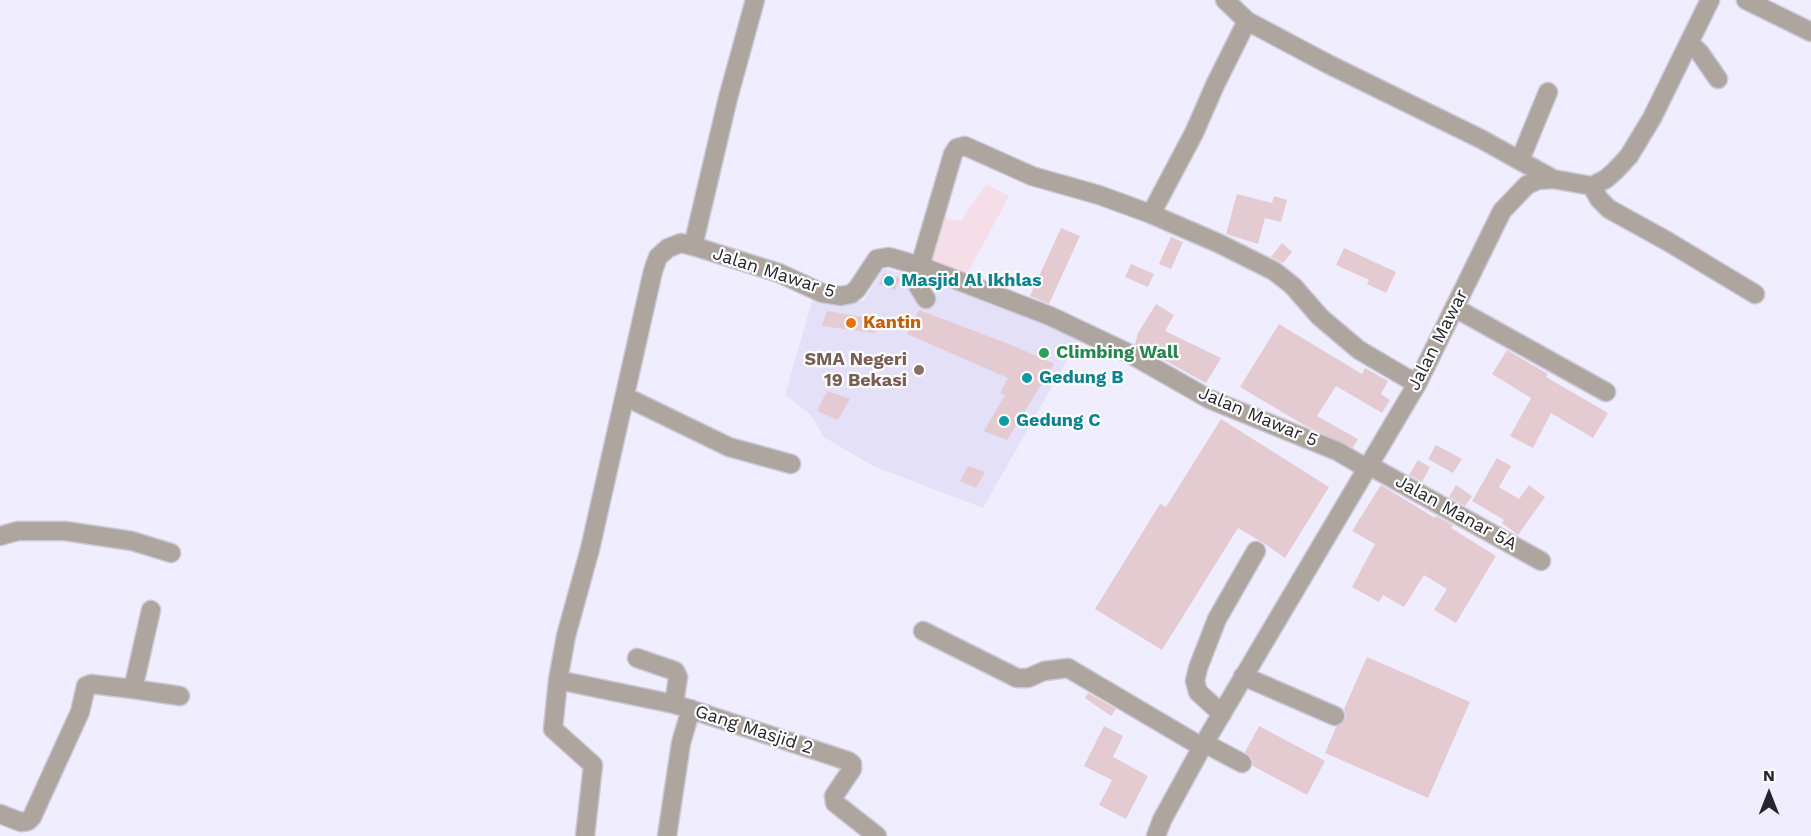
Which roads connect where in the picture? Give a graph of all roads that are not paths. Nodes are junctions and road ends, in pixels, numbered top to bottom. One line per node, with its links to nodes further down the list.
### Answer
1 (755, 0): 14 (street)
2 (1225, 0): 5 (street)
3 (1710, 0): 7 (street)
4 (1746, 0): 6 (street)
5 (1247, 21): 10 (street); 13 (street)
6 (1811, 32)
7 (1690, 43): 8 (street); 12 (street)
8 (1718, 79)
9 (1548, 92): 10 (street)
10 (1520, 160): 11 (street)
11 (1553, 179): 12 (street, Jalan Mawar); 18 (street, Jalan Mawar)
12 (1592, 186): 16 (street)
13 (1151, 214): 15 (street); 19 (street)
14 (693, 246): 15 (street, Jalan Mawar 5); 21 (street)
15 (920, 266): 17 (street); 23 (street, Jalan Mawar 5)
16 (1755, 294)
17 (927, 299)
18 (1455, 308): 19 (street, Jalan Mawar); 20 (street)
19 (1417, 384): 23 (street, Jalan Mawar)
20 (1606, 392)
21 (626, 397): 22 (street); 32 (street)
22 (791, 464)
23 (1369, 467): 27 (street, Jalan Manar 5A); 31 (street, Jalan Mawar)
24 (0, 536): 26 (street)
25 (1256, 551): 36 (street)
26 (171, 553)
27 (1541, 561)
28 (151, 610): 33 (street)
29 (923, 631): 38 (street)
30 (637, 658): 35 (street)
31 (1243, 676): 36 (street, Jalan Mawar); 37 (street)
32 (558, 680): 35 (street, Gang Masjid 2); 41 (street)
33 (133, 689): 34 (street); 40 (street)
34 (180, 696)
35 (682, 706): 42 (street); 43 (street, Gang Masjid 2)
36 (1222, 714): 38 (street, Jalan Mawar)
37 (1335, 716)
38 (1203, 745): 39 (street); 44 (street, Jalan Mawar)
39 (1242, 763)
40 (0, 814)
41 (585, 836)
42 (667, 836)
43 (877, 836)
44 (1156, 836)

